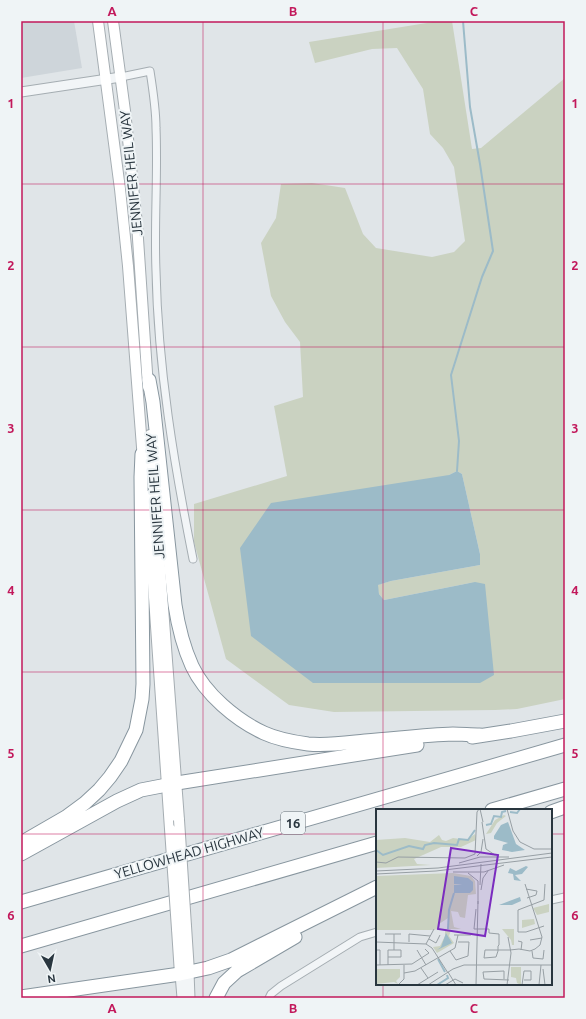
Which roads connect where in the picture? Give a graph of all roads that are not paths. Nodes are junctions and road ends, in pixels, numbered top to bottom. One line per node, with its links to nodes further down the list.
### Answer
1 (98, 21): 4 (main road, JENNIFER HEIL WAY)
2 (113, 21): 3 (main road, JENNIFER HEIL WAY)
3 (121, 77): 4 (street); 6 (main road, JENNIFER HEIL WAY); 8 (street, JENNIFER HEIL WAY)
4 (106, 80): 5 (street); 7 (main road, JENNIFER HEIL WAY)
5 (21, 92)
6 (149, 380): 10 (highway); 12 (main road, JENNIFER HEIL WAY)
7 (142, 454): 12 (main road, JENNIFER HEIL WAY); 18 (highway)
8 (193, 559)
9 (565, 721): 10 (highway)
10 (480, 735): 12 (highway)
11 (565, 744): 24 (highway, YELLOWHEAD HIGHWAY / 16)
12 (172, 784): 19 (highway); 25 (main road, JENNIFER HEIL WAY, bridge); 25 (main road, bridge)
13 (565, 789): 15 (highway)
14 (565, 807): 16 (highway)
15 (495, 809)
16 (552, 812)
17 (376, 843): 27 (highway)
18 (21, 844)
19 (21, 854)
20 (376, 888): 28 (highway)
21 (376, 888): 32 (highway)
22 (565, 897): 23 (street)
23 (552, 900)
24 (21, 902)
25 (182, 927): 28 (main road)
26 (376, 932): 33 (street)
27 (21, 946)
28 (184, 973): 29 (highway); 30 (street); 31 (street)
29 (21, 997)
30 (182, 998)
31 (190, 998)
32 (216, 998)
33 (269, 998)

